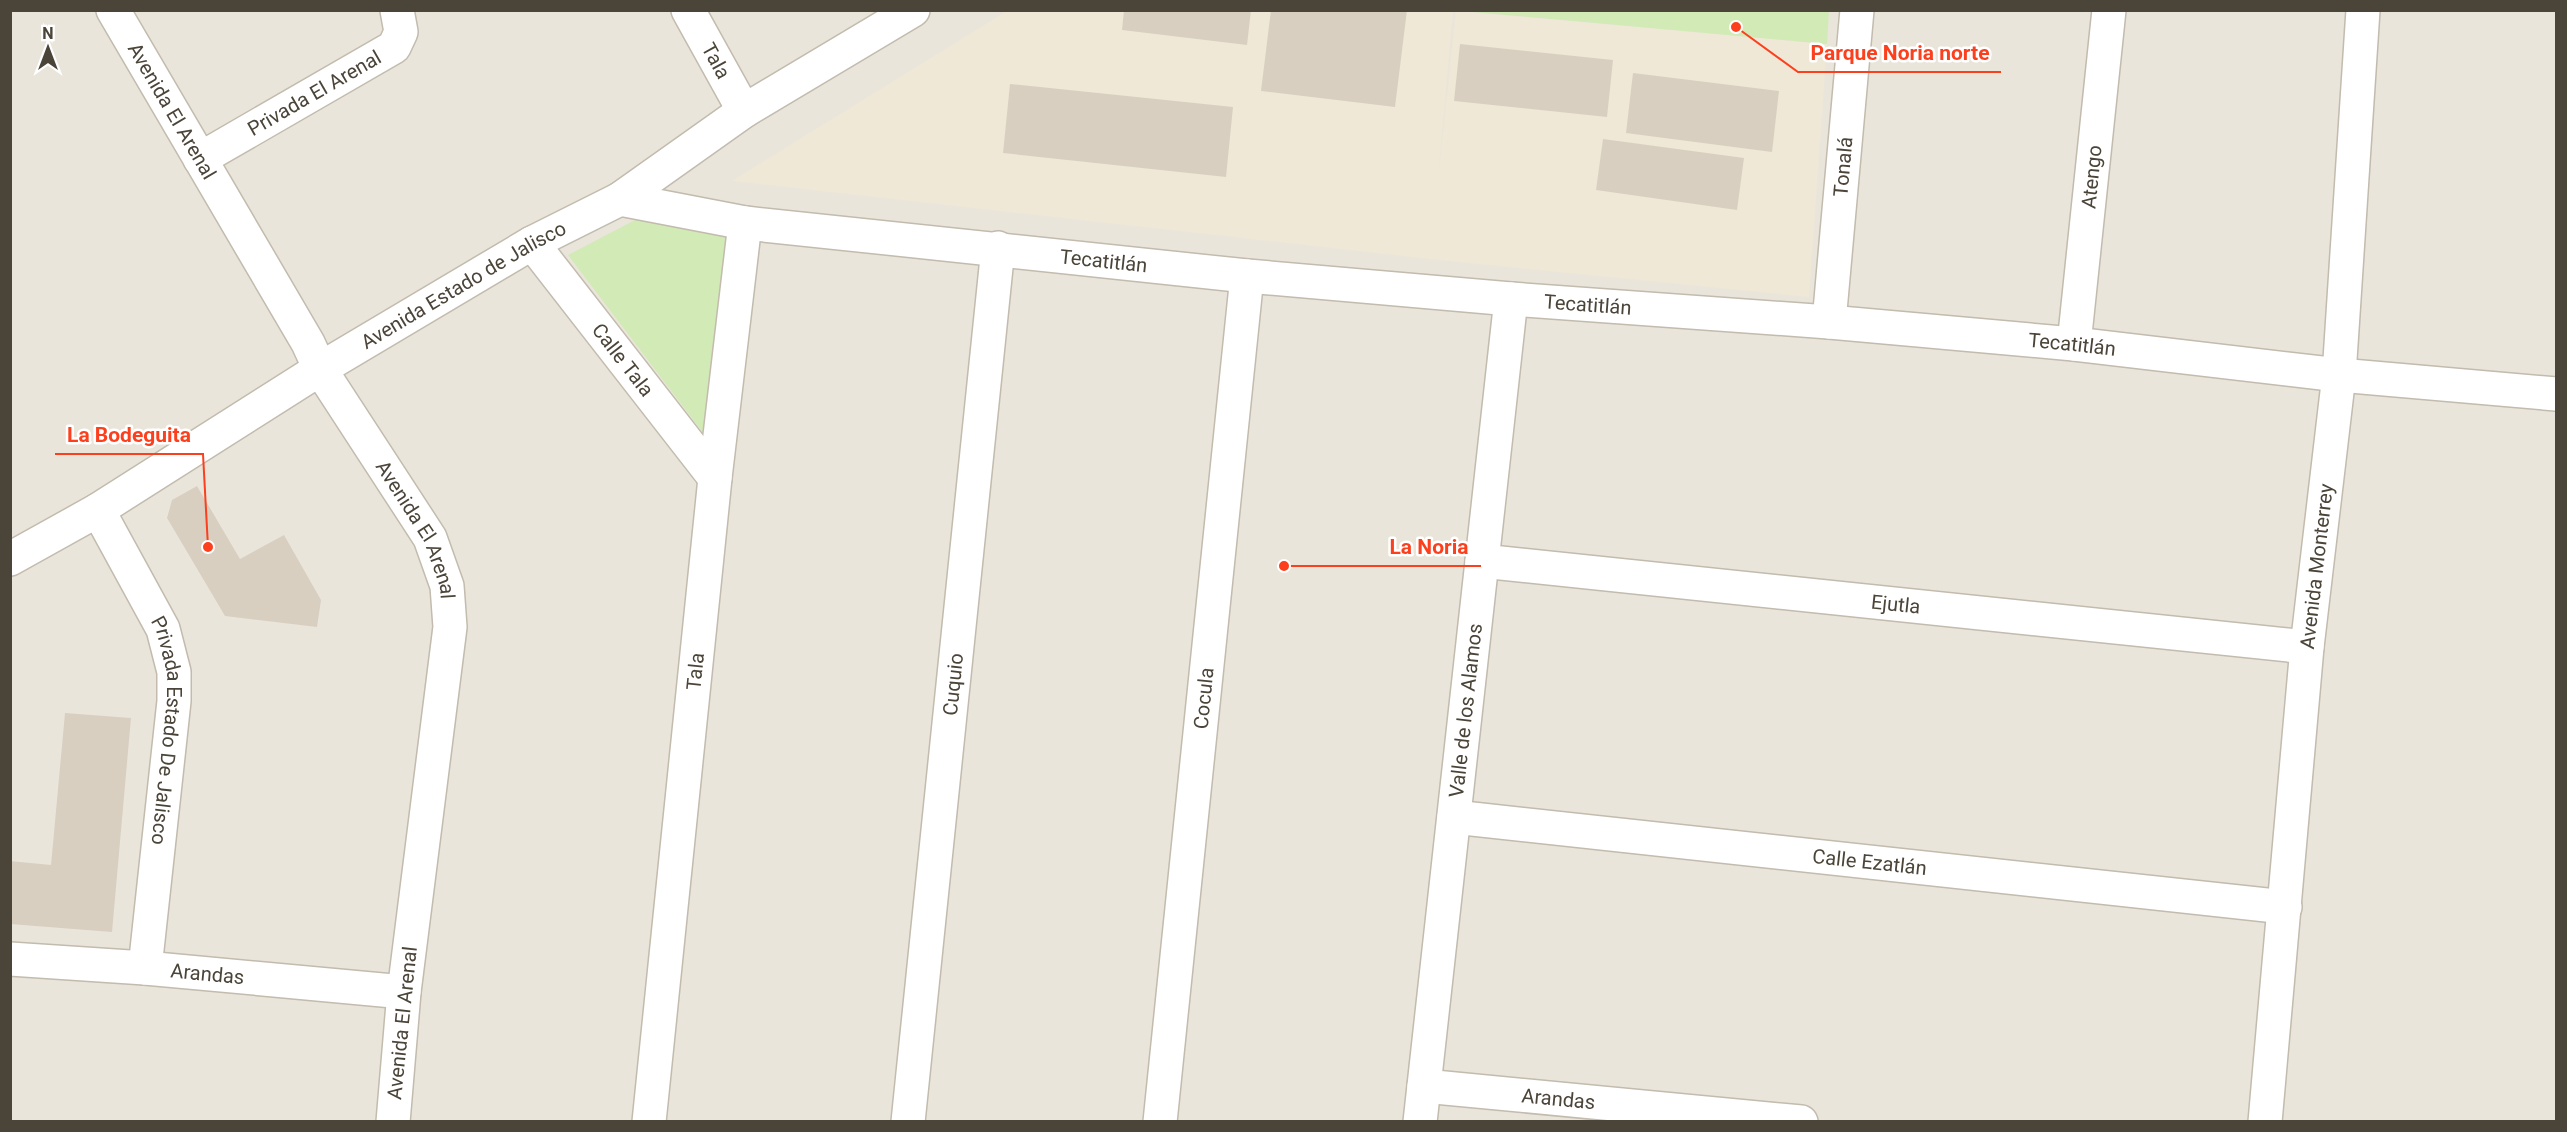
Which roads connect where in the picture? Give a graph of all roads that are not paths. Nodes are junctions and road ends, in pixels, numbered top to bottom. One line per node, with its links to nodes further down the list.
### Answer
1 (113, 10): 9 (street, Avenida El Arenal)
2 (397, 10): 9 (street, Privada El Arenal)
3 (688, 10): 8 (street, Tala)
4 (913, 10): 8 (street, Avenida Estado de Jalisco)
5 (1857, 10): 16 (street, Tonalá)
6 (2109, 10): 17 (street, Atengo)
7 (2363, 10): 19 (street, Avenida Monterrey)
8 (744, 111): 10 (street, Avenida Estado de Jalisco)
9 (200, 159): 18 (street, Avenida El Arenal)
10 (620, 199): 11 (street, Tecatitlán); 12 (street, Avenida Estado de Jalisco)
11 (745, 223): 13 (street, Tecatitlán); 21 (street, Tala)
12 (532, 243): 18 (street, Avenida Estado de Jalisco); 21 (street, Calle Tala)
13 (998, 248): 14 (street, Tecatitlán); 34 (street, Cuquio)
14 (1247, 276): 15 (street, Tecatitlán); 35 (street, Cocula)
15 (1511, 298): 16 (street, Tecatitlán); 24 (street, Valle de los Alamos)
16 (1829, 322): 17 (street, Tecatitlán)
17 (2074, 344): 19 (street, Tecatitlán)
18 (320, 369): 22 (street, Avenida Estado de Jalisco); 30 (street, Avenida El Arenal)
19 (2339, 375): 20 (street, Tecatitlán); 25 (street, Avenida Monterrey)
20 (2556, 394)
21 (715, 478): 33 (street, Tala)
22 (98, 510): 23 (street, Avenida Estado de Jalisco); 29 (street, Privada Estado De Jalisco)
23 (10, 559)
24 (1482, 561): 25 (street, Ejutla); 26 (street, Valle de los Alamos)
25 (2307, 647): 27 (street, Avenida Monterrey)
26 (1454, 817): 27 (street, Calle Ezatlán); 31 (street, Valle de los Alamos)
27 (2285, 908): 38 (street, Avenida Monterrey)
28 (10, 959): 29 (street, Arandas)
29 (145, 968): 30 (street, Arandas)
30 (404, 993): 32 (street, Avenida El Arenal)
31 (1424, 1086): 36 (street, Valle de los Alamos); 37 (street, Arandas)
32 (393, 1122)
33 (649, 1122)
34 (908, 1122)
35 (1160, 1122)
36 (1420, 1122)
37 (1801, 1122)
38 (2265, 1122)

